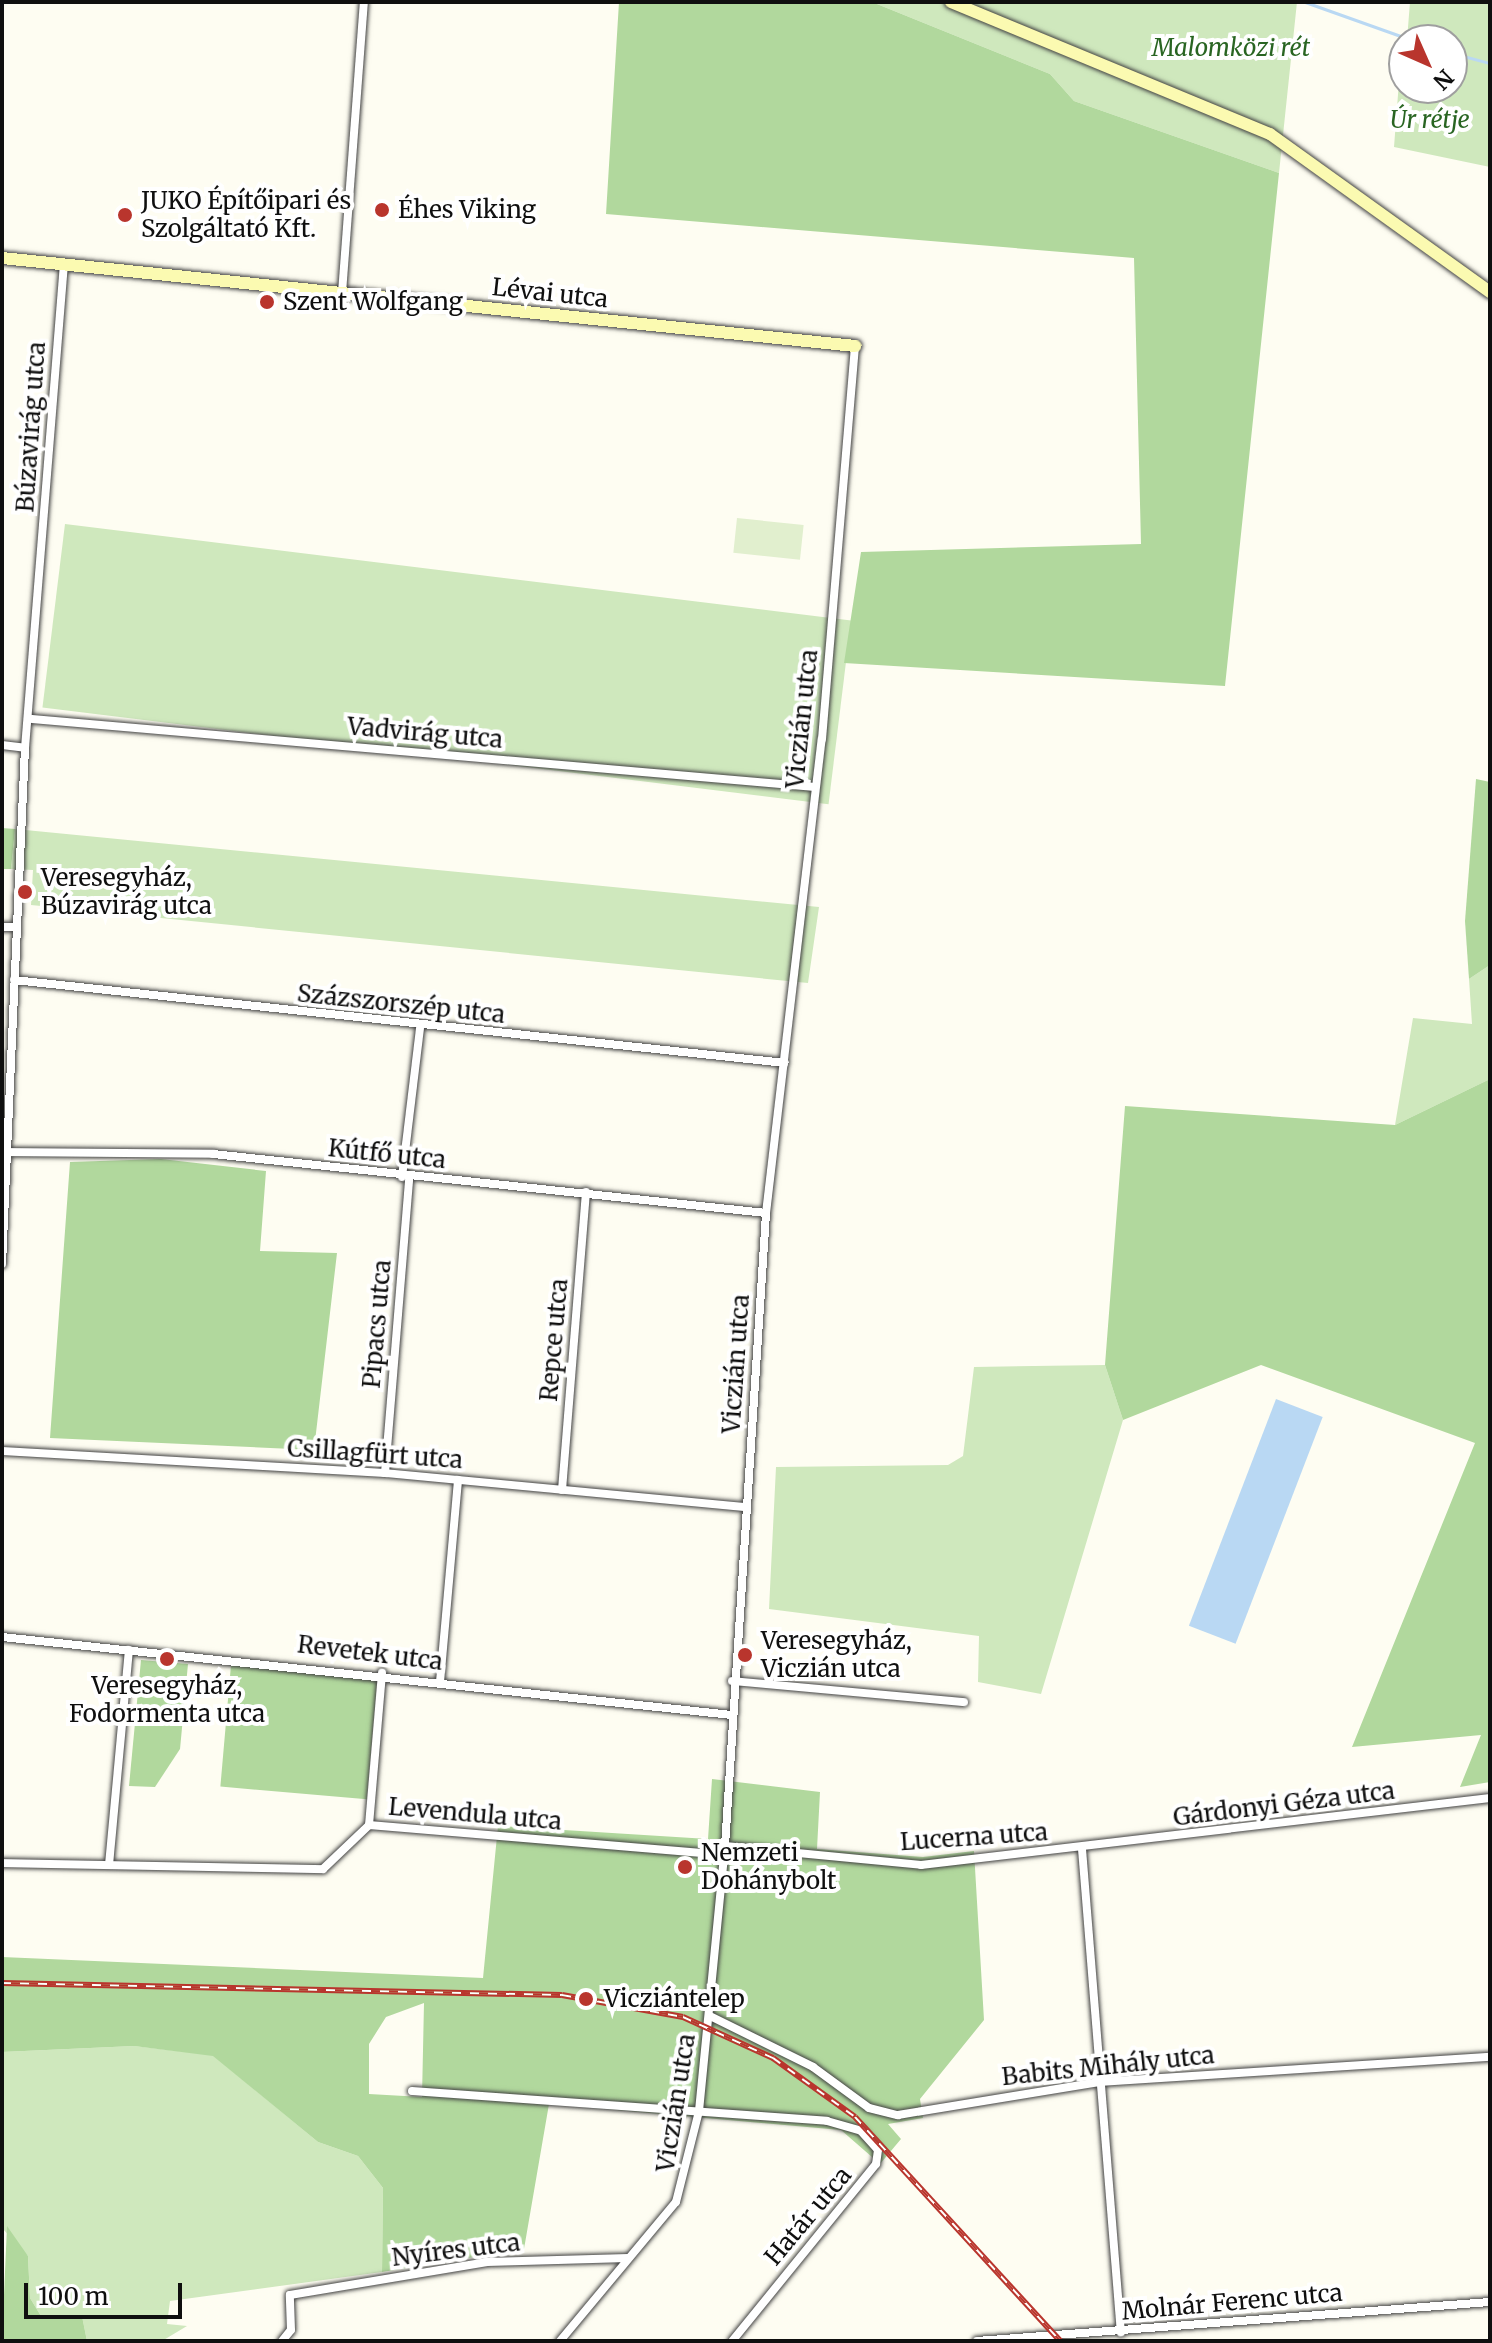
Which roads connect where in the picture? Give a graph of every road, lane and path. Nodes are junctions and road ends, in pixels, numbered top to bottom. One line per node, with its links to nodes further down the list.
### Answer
1 (364, 2): 6 (street)
2 (951, 2): 5 (street)
3 (2, 258): 4 (street, Lévai utca)
4 (64, 264): 6 (street, Lévai utca); 8 (street, Búzavirág utca)
5 (1490, 292)
6 (342, 293): 7 (street, Lévai utca)
7 (855, 346): 11 (street, Viczián utca)
8 (32, 719): 10 (street, Búzavirág utca); 11 (street, Vadvirág utca)
9 (2, 745): 10 (street)
10 (25, 748): 13 (street, Búzavirág utca)
11 (815, 787): 16 (street, Viczián utca)
12 (2, 927): 13 (street)
13 (15, 927): 14 (street, Búzavirág utca)
14 (14, 980): 15 (street, Százszorszép utca); 17 (street, Búzavirág utca)
15 (420, 1028): 16 (street, Százszorszép utca); 18 (street, Pipacs utca)
16 (785, 1063): 20 (street, Viczián utca)
17 (4, 1151): 18 (street, Kútfő utca); 21 (street, Búzavirág utca)
18 (405, 1178): 19 (street, Kútfő utca); 23 (street, Pipacs utca)
19 (586, 1192): 20 (street, Kútfő utca); 25 (street, Repce utca)
20 (766, 1213): 26 (street, Viczián utca)
21 (2, 1264)
22 (2, 1451): 23 (street, Csillagfürt utca)
23 (385, 1473): 24 (street, Csillagfürt utca)
24 (458, 1480): 25 (street, Csillagfürt utca); 31 (street)
25 (562, 1490): 26 (street, Csillagfürt utca)
26 (745, 1507): 30 (street, Viczián utca)
27 (2, 1637): 28 (street, Revetek utca)
28 (129, 1650): 29 (street, Revetek utca); 39 (street)
29 (382, 1673): 31 (street, Revetek utca); 35 (street)
30 (732, 1681): 32 (street); 33 (street, Viczián utca)
31 (440, 1682): 33 (street, Revetek utca)
32 (964, 1702)
33 (732, 1715): 37 (street, Viczián utca)
34 (1490, 1798): 36 (street, Gárdonyi Géza utca)
35 (369, 1825): 37 (street, Levendula utca); 39 (street, Levendula utca)
36 (1082, 1849): 37 (street, Lucerna utca); 42 (street)
37 (724, 1851): 40 (street, Viczián utca)
38 (2, 1863): 39 (street, Levendula utca)
39 (109, 1865)
40 (710, 2016): 42 (street, Babits Mihály utca); 44 (street, Viczián utca)
41 (1490, 2057): 42 (street, Babits Mihály utca)
42 (1099, 2082): 47 (street)
43 (412, 2091): 44 (street)
44 (699, 2111): 45 (street, Viczián utca); 51 (street, Határ utca)
45 (628, 2258): 49 (street, Nyíres utca); 50 (street, Viczián utca)
46 (1490, 2302): 47 (street, Molnár Ferenc utca)
47 (1121, 2332): 48 (street, Molnár Ferenc utca)
48 (1041, 2339): 52 (street, Molnár Ferenc utca)
49 (282, 2341)
50 (560, 2341)
51 (732, 2341)
52 (977, 2341)

